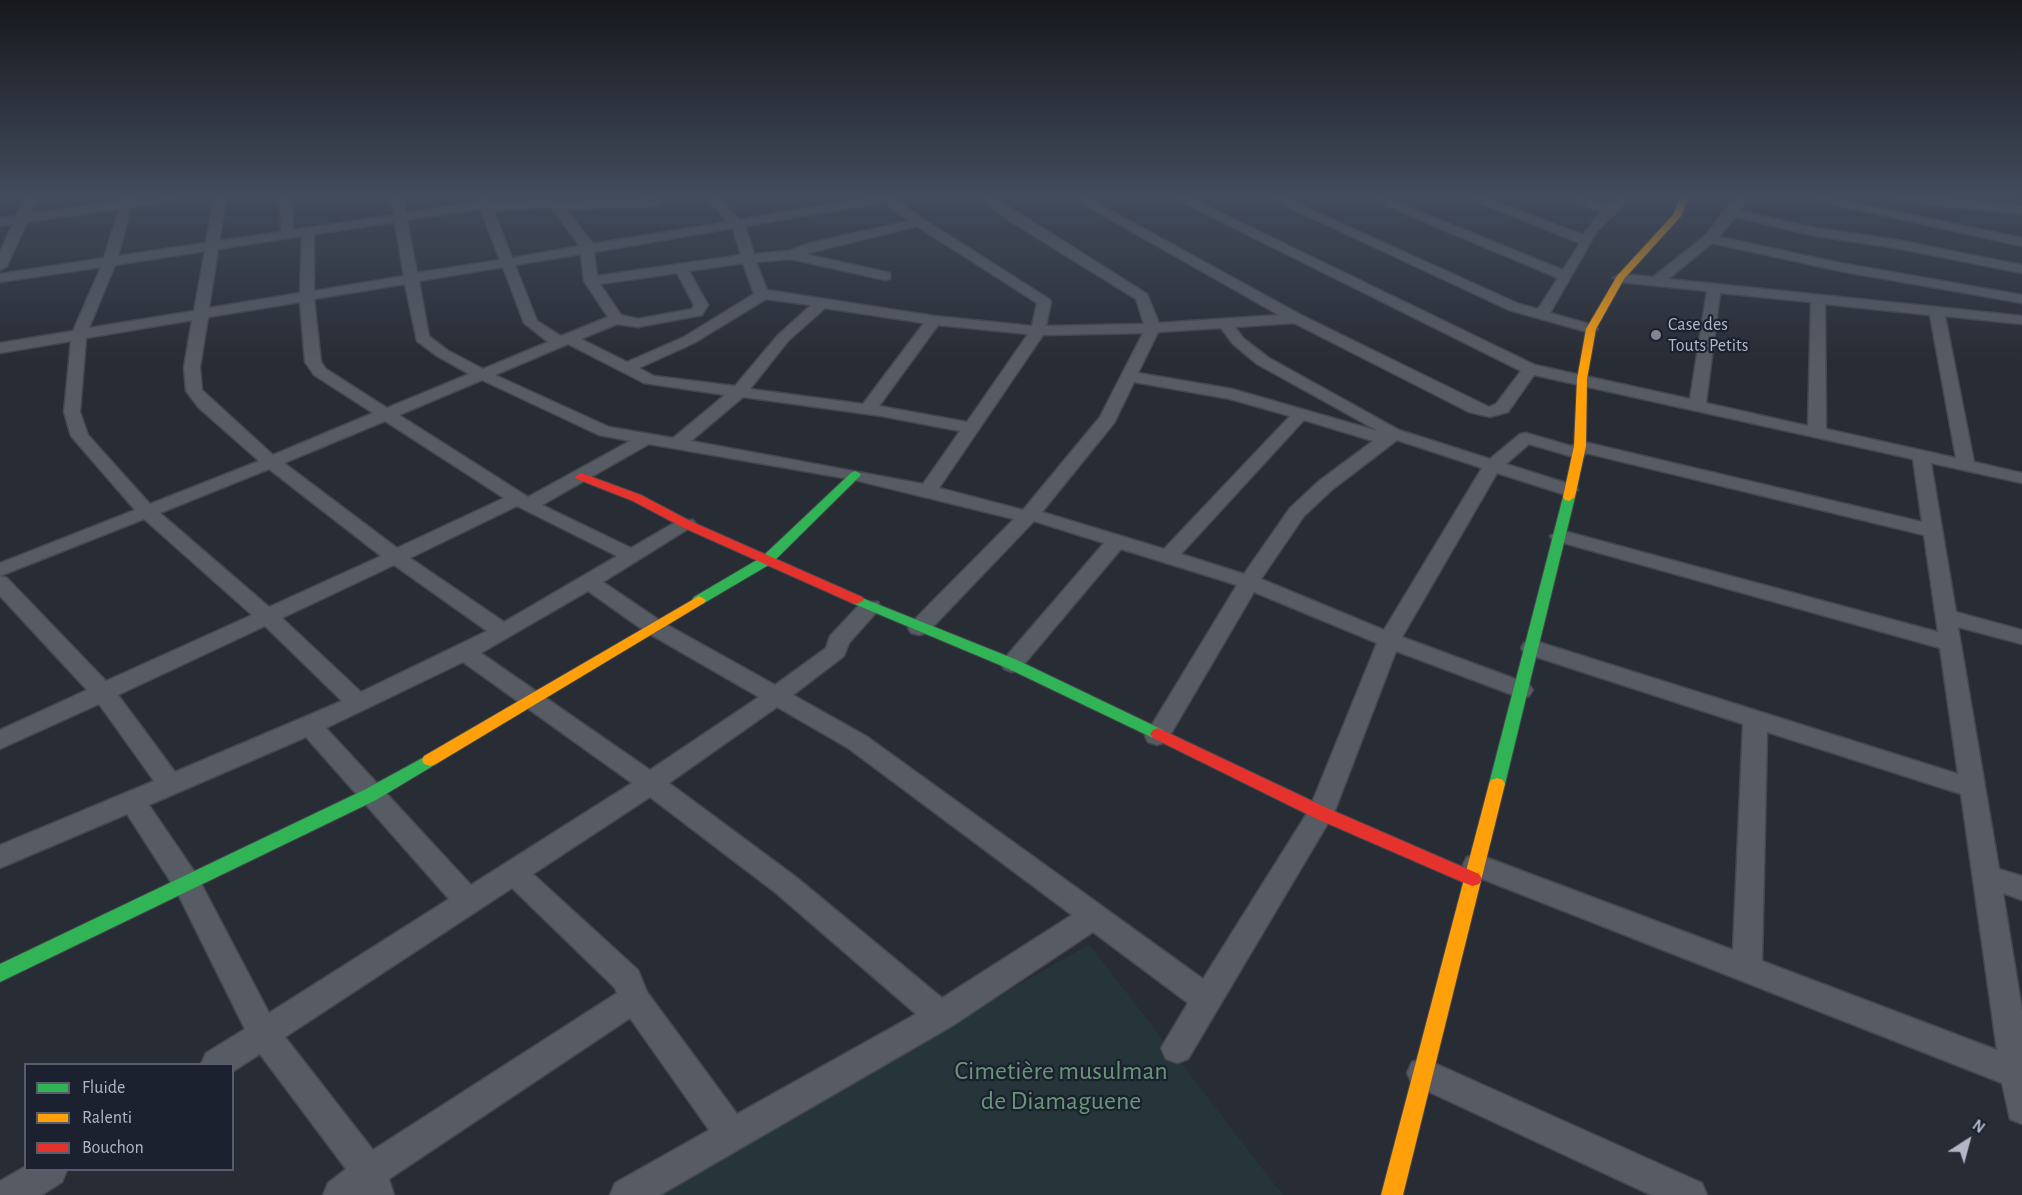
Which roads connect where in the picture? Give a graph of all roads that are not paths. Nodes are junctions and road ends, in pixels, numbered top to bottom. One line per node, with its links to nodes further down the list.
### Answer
1 (112, 253): 24 (street)
2 (167, 253): 24 (street)
3 (212, 253): 43 (street)
4 (308, 253): 38 (street)
5 (408, 253): 33 (street)
6 (502, 253): 25 (street)
7 (570, 253): 25 (street)
8 (587, 253): 34 (street)
9 (748, 253): 23 (street)
10 (797, 253): 22 (street)
11 (967, 253): 52 (street)
12 (1070, 253): 50 (street)
13 (1178, 253): 45 (street)
14 (1292, 253): 57 (street)
15 (1399, 253): 44 (street)
16 (1509, 253): 30 (street)
17 (1580, 253): 30 (street)
18 (1643, 253): 32 (street)
19 (1693, 253): 35 (street)
20 (1777, 253): 28 (street)
21 (1940, 253): 27 (street)
22 (791, 255): 23 (street); 29 (street)
23 (750, 258): 26 (street); 37 (street)
24 (110, 261): 31 (street); 53 (street)
25 (506, 263): 33 (street); 54 (street)
26 (681, 268): 34 (street); 46 (street)
27 (2022, 269)
28 (1881, 274): 40 (street); 42 (street)
29 (885, 276)
30 (1566, 276): 44 (street)
31 (0, 278)
32 (1620, 278): 35 (street); 51 (street)
33 (414, 279): 38 (street); 58 (street)
34 (591, 281): 46 (street)
35 (1656, 282): 36 (street)
36 (1714, 288): 39 (street); 62 (street)
37 (764, 294): 41 (street); 56 (street)
38 (307, 297): 43 (street); 65 (street)
39 (1818, 297): 42 (street); 67 (street)
40 (2022, 299)
41 (822, 303): 47 (street); 61 (street)
42 (1941, 310): 48 (street); 74 (street)
43 (201, 315): 53 (street); 73 (street)
44 (1541, 316): 51 (street)
45 (1296, 318): 49 (street); 57 (street)
46 (616, 319): 54 (street)
47 (933, 320): 52 (street); 63 (street)
48 (2022, 320)
49 (1226, 324): 50 (street); 68 (street)
50 (1153, 328): 52 (street); 59 (street)
51 (1591, 329): 60 (street)
52 (1038, 331): 66 (street)
53 (79, 335): 55 (street); 82 (street)
54 (564, 340): 56 (street); 58 (street)
55 (0, 348)
56 (624, 369): 61 (street)
57 (1530, 369): 60 (street)
58 (483, 375): 65 (street); 69 (street)
59 (1131, 377): 64 (street); 83 (street)
60 (1582, 379): 62 (street); 71 (street)
61 (739, 392): 63 (street); 70 (street)
62 (1697, 405): 67 (street)
63 (868, 409): 66 (street)
64 (1302, 413): 68 (street); 89 (street)
65 (389, 414): 73 (street); 81 (street)
66 (970, 428): 79 (street)
67 (1817, 432): 72 (street)
68 (1391, 436): 75 (street); 94 (street)
69 (647, 438): 70 (street); 77 (street)
70 (679, 442): 76 (street)
71 (1578, 449): 75 (street); 80 (street); 85 (street)
72 (1921, 455): 74 (street); 85 (street)
73 (271, 462): 82 (street); 90 (street)
74 (1966, 465): 78 (street)
75 (1492, 466): 80 (street); 103 (street)
76 (855, 475): 79 (street); 91 (street)
77 (580, 477): 81 (street); 84 (street)
78 (2022, 478)
79 (928, 490): 83 (street)
80 (1569, 490): 86 (street)
81 (523, 501): 88 (street); 90 (street)
82 (148, 513): 92 (street); 97 (street)
83 (1029, 516): 87 (street); 100 (street)
84 (686, 524): 88 (street); 91 (street)
85 (1933, 531): 98 (street)
86 (1560, 536): 104 (street); 105 (street)
87 (1118, 540): 89 (street); 107 (street)
88 (630, 555): 93 (street)
89 (1168, 556): 94 (street)
90 (395, 557): 97 (street); 101 (street)
91 (767, 561): 96 (street); 99 (street)
92 (0, 570)
93 (589, 582): 99 (street); 101 (street)
94 (1249, 582): 103 (street); 115 (street)
95 (0, 583): 109 (street)
96 (870, 607): 100 (street); 110 (street)
97 (267, 616): 109 (street); 112 (street)
98 (1946, 616): 102 (street); 104 (street)
99 (654, 627): 110 (street); 111 (street)
100 (919, 628): 107 (street)
101 (504, 632): 106 (street)
102 (2022, 637)
103 (1389, 640): 108 (street); 122 (street)
104 (1950, 644): 119 (street)
105 (1532, 648): 108 (street); 113 (street)
106 (465, 652): 111 (street); 112 (street)
107 (1011, 664): 115 (street)
108 (1521, 690): 125 (street)
109 (104, 693): 116 (street); 118 (street)
110 (777, 696): 117 (street); 130 (street)
111 (532, 700): 117 (street); 120 (street)
112 (359, 703): 114 (street)
113 (1755, 719): 119 (street); 131 (street)
114 (310, 726): 118 (street); 120 (street)
115 (1157, 736): 122 (street)
116 (0, 740)
117 (650, 783): 124 (street); 135 (street)
118 (170, 784): 121 (street)
119 (1972, 788): 126 (street)
120 (370, 795): 127 (street); 129 (street)
121 (132, 801): 123 (street); 127 (street)
122 (1321, 813): 125 (street); 134 (street)
123 (0, 857)
124 (512, 871): 129 (street); 133 (street)
125 (1475, 872): 131 (street); 139 (street)
126 (1986, 876): 128 (street); 140 (street)
127 (186, 882): 132 (street); 136 (street)
128 (2022, 888)
129 (468, 900): 136 (street)
130 (1094, 916): 134 (street); 135 (street)
131 (1747, 969): 140 (street)
132 (0, 973)
133 (634, 999): 142 (street); 144 (street)
134 (1207, 999): 137 (street)
135 (941, 1016): 142 (street)
136 (264, 1035): 138 (street); 144 (street)
137 (1177, 1048)
138 (221, 1063)
139 (1423, 1073): 148 (street); 149 (street)
140 (2019, 1074): 141 (street)
141 (2022, 1108)
142 (732, 1135): 147 (street)
143 (48, 1171): 145 (street)
144 (373, 1184): 146 (street)
145 (10, 1195)
146 (340, 1195)
147 (627, 1195)
148 (1392, 1195)
149 (1690, 1195)

